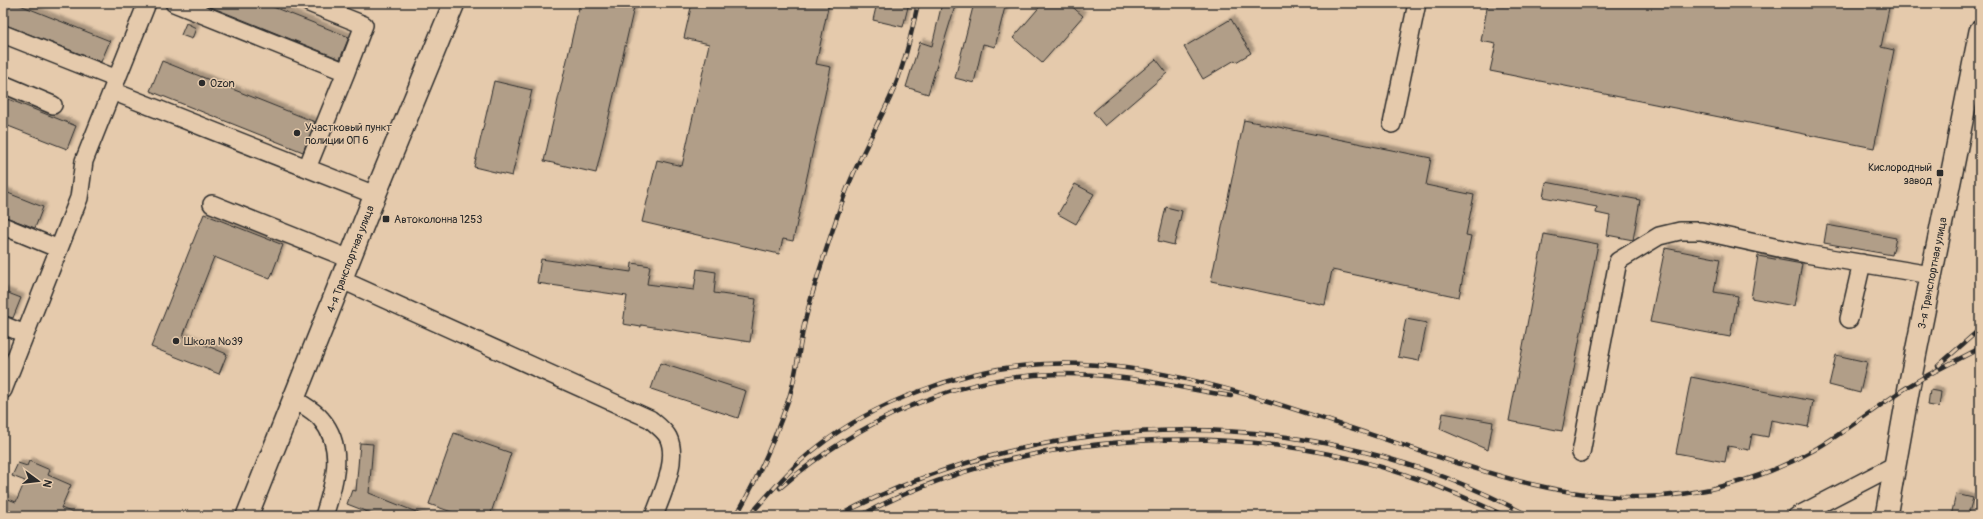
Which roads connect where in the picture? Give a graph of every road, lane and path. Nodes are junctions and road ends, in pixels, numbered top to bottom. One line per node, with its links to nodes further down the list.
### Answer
1 (147, 3): 10 (street)
2 (174, 3): 8 (street)
3 (309, 3): 8 (street)
4 (454, 3): 14 (main road, 4-я Транспортная улица)
5 (1417, 3): 12 (street)
6 (1980, 31): 20 (main road, 3-я Транспортная улица)
7 (3, 34): 10 (street)
8 (346, 72): 13 (street)
9 (3, 84): 11 (street)
10 (114, 85): 13 (street); 17 (street)
11 (54, 105)
12 (1392, 124)
13 (307, 168): 14 (street)
14 (375, 195): 18 (main road, 4-я Транспортная улица)
15 (212, 204): 18 (street)
16 (3, 226): 17 (street)
17 (59, 249): 24 (street)
18 (350, 259): 21 (main road, 4-я Транспортная улица)
19 (1862, 263): 20 (street); 22 (street); 27 (street)
20 (1931, 276): 28 (main road, 3-я Транспортная улица)
21 (342, 280): 26 (main road, 4-я Транспортная улица); 31 (street)
22 (1849, 319)
23 (3, 325): 24 (street)
24 (25, 334): 25 (street)
25 (5, 379)
26 (294, 399): 29 (main road, 4-я Транспортная улица); 30 (street)
27 (1581, 453)
28 (1895, 466): 32 (street); 33 (main road, 3-я Транспортная улица)
29 (247, 516)
30 (324, 516)
31 (654, 516)
32 (1797, 516)
33 (1886, 516)

